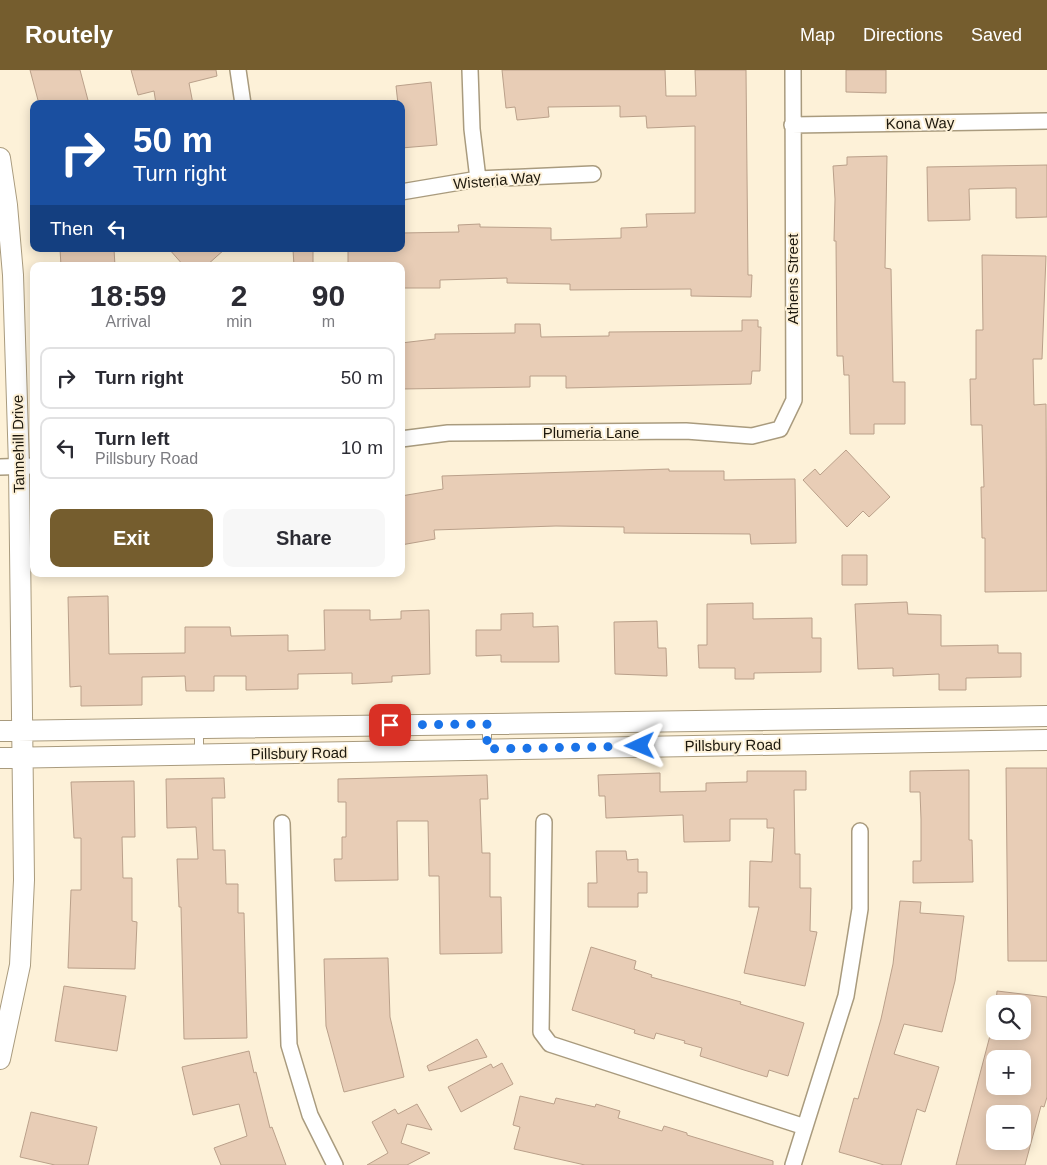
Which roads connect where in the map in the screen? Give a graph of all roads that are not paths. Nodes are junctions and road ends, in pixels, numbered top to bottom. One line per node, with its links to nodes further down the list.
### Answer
1 (238, 70): 4 (street)
2 (470, 70): 9 (street)
3 (793, 70): 6 (street, Athens Street)
4 (242, 100)
5 (1047, 121): 6 (street, Kona Way)
6 (792, 125): 12 (street, Athens Street)
7 (0, 158): 11 (street, Tannehill Drive)
8 (593, 174): 9 (street, Wisteria Way)
9 (478, 179): 10 (street, Wisteria Way)
10 (405, 191)
11 (4, 205): 14 (street, Tannehill Drive)
12 (780, 429): 13 (street, Plumeria Lane)
13 (405, 438)
14 (18, 466): 19 (street, Tannehill Drive)
15 (1047, 716): 20 (street, Pillsbury Road)
16 (487, 724): 21 (street, Pillsbury Road); 22 (street, Pillsbury Road); 25 (lane)
17 (199, 728): 19 (street, Pillsbury Road); 23 (street, Pillsbury Road); 26 (lane)
18 (0, 731): 19 (street, Pillsbury Road)
19 (22, 731): 28 (street, Tannehill Drive)
20 (849, 731): 21 (street, Pillsbury Road); 24 (street, Pillsbury Road)
21 (677, 734): 25 (street, Pillsbury Road)
22 (428, 738): 23 (street, Pillsbury Road); 25 (street, Pillsbury Road)
23 (294, 740): 26 (street, Pillsbury Road)
24 (1047, 740)
25 (487, 749)
26 (200, 756): 28 (street, Pillsbury Road)
27 (0, 758): 28 (street, Pillsbury Road)
28 (24, 758): 32 (street, Tannehill Drive)
29 (544, 822): 33 (street)
30 (282, 824): 34 (street)
31 (860, 832): 33 (street)
32 (0, 1056)
33 (805, 1127): 35 (street)
34 (335, 1165)
35 (793, 1165)

